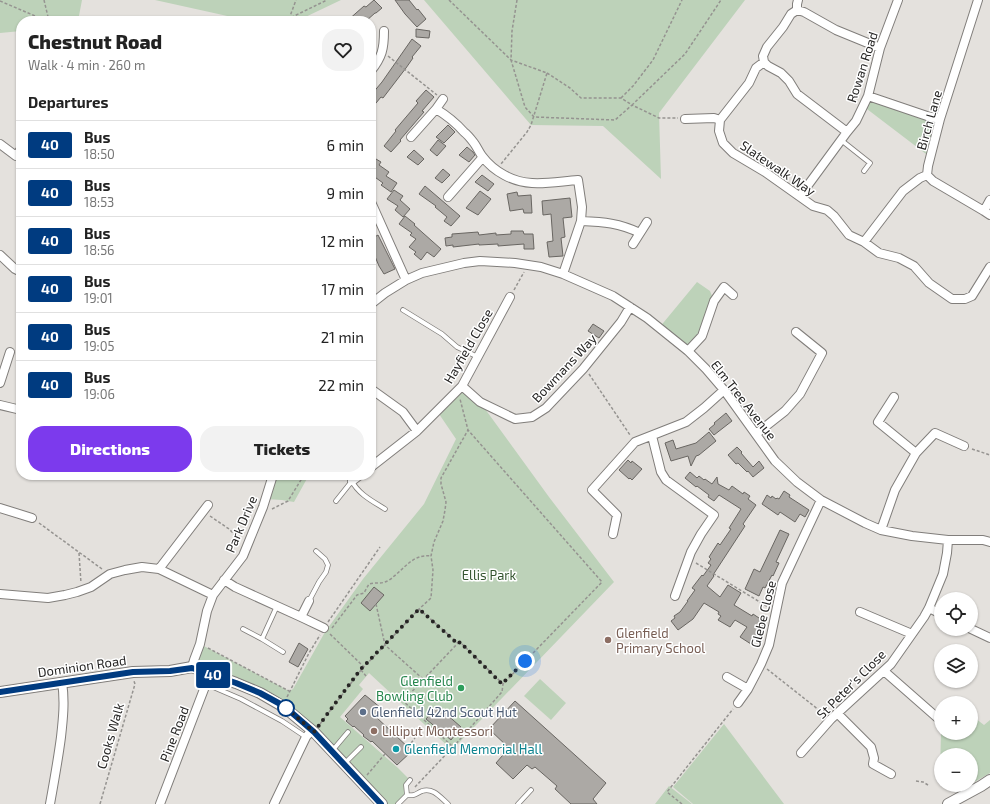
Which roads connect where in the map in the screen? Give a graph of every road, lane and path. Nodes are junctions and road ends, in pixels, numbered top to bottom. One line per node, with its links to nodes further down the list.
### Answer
1 (44, 0): 14 (path)
2 (296, 0): 15 (path)
3 (327, 0): 16 (path)
4 (449, 0): 20 (path)
5 (517, 0): 20 (path)
6 (682, 0): 25 (path)
7 (721, 0): 27 (path)
8 (798, 0): 12 (street)
9 (898, 0): 18 (street, Rowan Road)
10 (978, 0): 32 (street, Birch Lane)
11 (0, 1): 13 (path)
12 (797, 10): 18 (street); 21 (street)
13 (36, 16)
14 (47, 16)
15 (290, 16)
16 (294, 16)
17 (384, 31): 19 (street)
18 (880, 48): 24 (street, Rowan Road)
19 (383, 51): 22 (street); 26 (path)
20 (511, 60): 23 (path); 29 (path)
21 (764, 62): 31 (street); 33 (street)
22 (376, 65)
23 (548, 73): 25 (path); 29 (path)
24 (868, 96): 32 (street); 33 (street, Rowan Road)
25 (621, 98): 27 (path)
26 (443, 99): 28 (street)
27 (632, 105): 29 (path); 30 (path)
28 (436, 109): 34 (street); 38 (street)
29 (534, 117): 39 (path)
30 (685, 119): 31 (street)
31 (720, 120): 42 (street, Slatewalk Way)
32 (940, 120): 41 (street, Birch Lane)
33 (846, 132): 35 (street, Rowan Road)
34 (411, 137)
35 (841, 140): 40 (lane); 42 (street, Rowan Road)
36 (0, 144): 37 (street)
37 (16, 156)
38 (483, 157): 39 (street); 43 (street)
39 (496, 170): 47 (street)
40 (864, 171)
41 (927, 175): 45 (street); 50 (street)
42 (800, 196): 50 (street, Slatewalk Way)
43 (448, 197)
44 (990, 200): 45 (street)
45 (987, 213)
46 (376, 220): 57 (street)
47 (581, 221): 49 (street); 56 (street)
48 (647, 222): 49 (street)
49 (640, 233): 51 (street)
50 (864, 242): 54 (street, Slatewalk Way)
51 (633, 244)
52 (0, 255): 55 (street)
53 (528, 265): 56 (street, Elm Tree Avenue); 57 (street, Elm Tree Avenue); 59 (path)
54 (990, 267)
55 (16, 270)
56 (563, 274): 61 (street, Elm Tree Avenue)
57 (406, 280): 60 (street, Elm Tree Avenue)
58 (733, 295): 64 (street)
59 (510, 297): 66 (street, Hayfield Close)
60 (376, 300)
61 (630, 307): 64 (street, Elm Tree Avenue); 67 (street, Bowmans Way)
62 (403, 310): 66 (lane)
63 (796, 332): 77 (street)
64 (688, 351): 70 (street, Elm Tree Avenue)
65 (10, 352): 68 (street)
66 (478, 357): 69 (street, Hayfield Close)
67 (583, 369): 69 (street, Bowmans Way); 79 (path)
68 (0, 383)
69 (460, 388): 75 (path); 76 (street, Hayfield Close)
70 (724, 390): 77 (street, Elm Tree Avenue); 78 (street)
71 (376, 393): 76 (street)
72 (894, 397): 81 (street)
73 (0, 405): 74 (street)
74 (16, 409)
75 (468, 430): 102 (path); 143 (path)
76 (418, 431): 83 (street, Hayfield Close)
77 (756, 434): 87 (street, Elm Tree Avenue)
78 (652, 436): 79 (street); 101 (street)
79 (635, 442): 95 (street)
80 (964, 446): 81 (street); 82 (path)
81 (916, 453): 94 (street)
82 (990, 455)
83 (376, 463)
84 (271, 480): 92 (street, Park Drive)
85 (301, 480): 92 (path)
86 (352, 481): 88 (lane); 91 (lane)
87 (821, 500): 94 (street, Elm Tree Avenue); 118 (street, Glebe Close)
88 (336, 501)
89 (0, 508): 93 (street)
90 (205, 508): 98 (path); 103 (street)
91 (385, 509)
92 (259, 516): 98 (street, Park Drive)
93 (32, 518): 100 (path)
94 (881, 530): 96 (street, Elm Tree Avenue)
95 (613, 534)
96 (948, 540): 97 (street, Elm Tree Avenue); 115 (street, St Peter's Close)
97 (990, 542)
98 (247, 546): 105 (street, Park Drive)
99 (316, 551): 112 (lane)
100 (79, 552): 104 (path); 106 (path)
101 (692, 552): 111 (street); 118 (path)
102 (431, 556): 107 (path); 116 (path)
103 (159, 569): 104 (street); 109 (street)
104 (110, 574): 106 (street)
105 (224, 580): 109 (street, Park Drive); 114 (street)
106 (82, 590): 108 (street)
107 (364, 593): 110 (path); 132 (path)
108 (0, 594)
109 (213, 595): 127 (street, Park Drive)
110 (366, 596)
111 (675, 596)
112 (308, 602): 120 (street)
113 (376, 604): 129 (path)
114 (277, 606): 120 (street); 126 (lane)
115 (929, 608): 117 (street); 124 (street, St Peter's Close)
116 (419, 609): 128 (path); 129 (path)
117 (934, 610)
118 (776, 612): 131 (street, Glebe Close)
119 (860, 612): 124 (street)
120 (301, 617): 121 (street)
121 (324, 628)
122 (243, 629): 126 (lane)
123 (978, 632): 125 (street)
124 (912, 634): 135 (street, St Peter's Close)
125 (990, 638)
126 (262, 639): 130 (lane)
127 (200, 644): 133 (street, Park Drive); 145 (path)
128 (458, 644): 140 (path); 143 (path)
129 (385, 645): 132 (path); 140 (path)
130 (283, 652)
131 (761, 664): 144 (street, Glebe Close); 149 (path)
132 (364, 667): 134 (path)
133 (192, 668): 136 (street, Dominion Road); 137 (street)
134 (360, 670): 138 (path); 153 (path)
135 (884, 670): 148 (street); 149 (street, St Peter's Close)
136 (133, 672): 141 (street, Dominion Road); 172 (path, Cooks Walk)
137 (212, 674): 142 (street, Pine Road); 153 (street)
138 (366, 676)
139 (727, 677): 144 (street)
140 (423, 679): 151 (path)
141 (62, 682): 146 (street, Dominion Road); 171 (street)
142 (206, 684): 153 (lane); 173 (street, Pine Road)
143 (502, 684): 158 (path)
144 (748, 689): 147 (street, Glebe Close)
145 (290, 691)
146 (0, 692)
147 (738, 703): 179 (path)
148 (934, 715)
149 (834, 716): 160 (street, St Peter's Close); 163 (street)
150 (438, 729): 151 (path)
151 (436, 731): 154 (path); 158 (path)
152 (348, 732): 159 (lane)
153 (310, 733): 159 (street); 174 (street)
154 (432, 735)
155 (415, 738): 157 (path)
156 (361, 747): 162 (lane)
157 (408, 747)
158 (453, 747): 170 (path)
159 (332, 751): 162 (street)
160 (802, 753)
161 (385, 754): 167 (path)
162 (344, 764): 167 (street)
163 (891, 774)
164 (410, 780): 170 (lane)
165 (990, 780): 180 (street)
166 (916, 781): 168 (path)
167 (362, 782): 175 (street)
168 (928, 785)
169 (531, 790): 178 (lane)
170 (407, 795): 176 (lane); 177 (lane)
171 (50, 804)
172 (100, 804)
173 (160, 804)
174 (274, 804)
175 (382, 804)
176 (398, 804)
177 (448, 804)
178 (518, 804)
179 (682, 804)
180 (948, 804)

